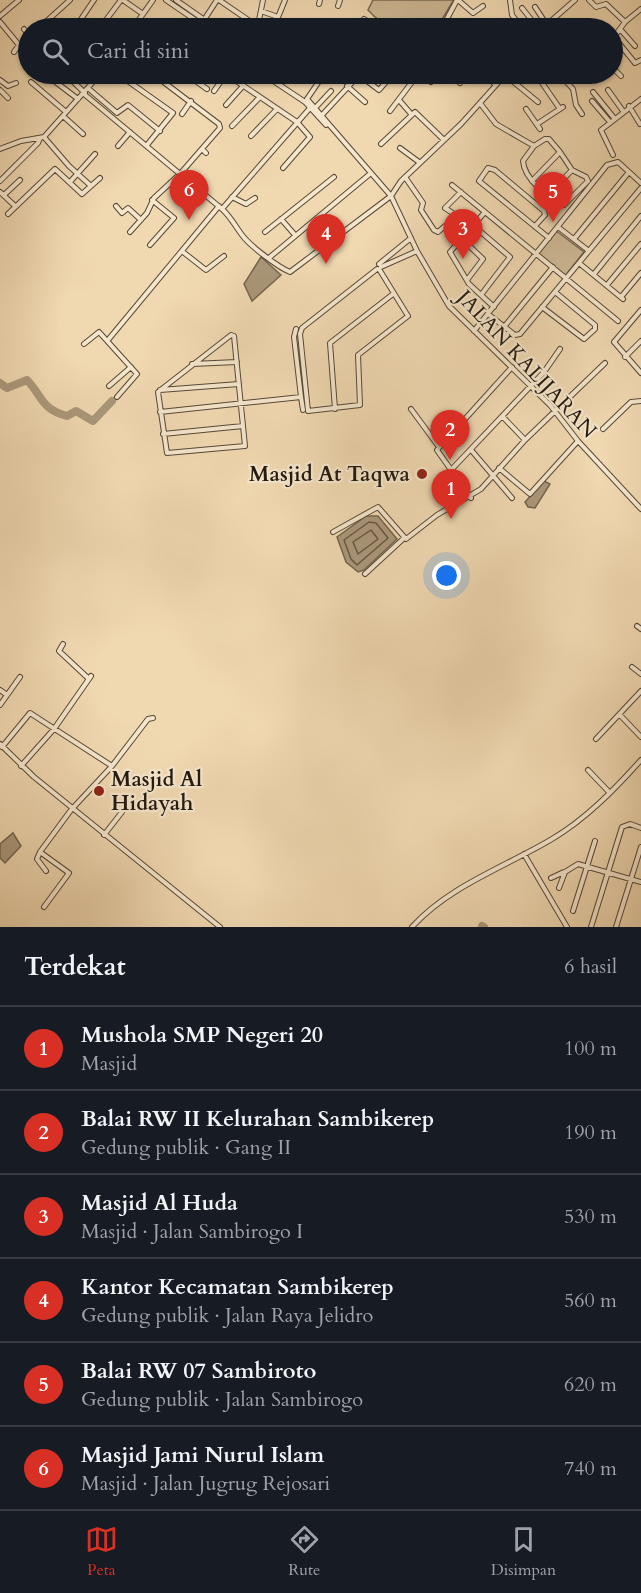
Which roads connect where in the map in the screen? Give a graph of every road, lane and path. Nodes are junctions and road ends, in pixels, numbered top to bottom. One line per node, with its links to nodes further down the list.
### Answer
1 (19, 0): 24 (street)
2 (70, 0): 26 (street)
3 (94, 0): 27 (street)
4 (122, 0): 23 (street); 28 (street)
5 (153, 0): 23 (street)
6 (166, 0): 20 (street)
7 (176, 0): 20 (street)
8 (218, 0): 32 (street); 33 (street)
9 (263, 0): 22 (street)
10 (285, 0): 25 (street)
11 (340, 0): 16 (street)
12 (458, 0): 17 (street); 35 (street)
13 (510, 0): 36 (street)
14 (575, 0): 39 (street)
15 (589, 0): 40 (street)
16 (338, 6)
17 (483, 6)
18 (535, 7): 38 (street)
19 (522, 8): 37 (street)
20 (184, 9): 30 (street); 31 (street)
21 (641, 9): 42 (street)
22 (261, 11): 25 (street); 34 (street)
23 (143, 14): 29 (street)
24 (0, 16)
25 (278, 17)
26 (51, 18)
27 (82, 18)
28 (108, 18)
29 (140, 18)
30 (192, 18)
31 (200, 18)
32 (205, 18)
33 (245, 18)
34 (259, 18)
35 (448, 18)
36 (514, 18)
37 (530, 18)
38 (540, 18)
39 (555, 18)
40 (621, 18)
41 (0, 22): 45 (street)
42 (625, 22): 43 (street)
43 (623, 25)
44 (623, 32): 47 (street)
45 (18, 43)
46 (18, 46): 49 (street)
47 (635, 46)
48 (623, 48): 50 (street)
49 (14, 52)
50 (641, 60)
51 (0, 81): 52 (street)
52 (16, 83)
53 (33, 84): 98 (street)
54 (58, 84): 82 (street)
55 (77, 84): 78 (street)
56 (92, 84): 78 (street)
57 (132, 84): 111 (street)
58 (167, 84): 85 (street)
59 (200, 84): 73 (street)
60 (218, 84): 75 (street)
61 (240, 84): 71 (street)
62 (279, 84): 93 (street)
63 (316, 84): 92 (street)
64 (371, 84): 65 (street)
65 (384, 84)
66 (411, 84): 84 (street)
67 (517, 84): 88 (street)
68 (543, 84): 106 (street)
69 (568, 84): 101 (street)
70 (495, 85): 89 (street)
71 (243, 86): 80 (street); 90 (street)
72 (347, 86): 87 (street); 100 (street)
73 (207, 89)
74 (0, 90): 81 (street)
75 (214, 90)
76 (608, 90): 97 (street)
77 (331, 91): 92 (street)
78 (86, 92): 82 (street); 111 (street); 112 (street)
79 (594, 92): 103 (street)
80 (260, 97): 94 (street); 109 (street)
81 (8, 98)
82 (78, 99): 98 (street)
83 (641, 99): 91 (street)
84 (399, 100): 96 (street); 102 (street)
85 (191, 101): 99 (street); 123 (street)
86 (592, 101): 105 (street)
87 (365, 102)
88 (538, 102)
89 (480, 103): 116 (street); 120 (street)
90 (226, 105)
91 (629, 106): 97 (street); 107 (street)
92 (316, 107): 100 (street, JALAN KALIJARAN)
93 (310, 108): 104 (street); 108 (street)
94 (277, 109): 104 (street); 114 (street)
95 (526, 110): 106 (street)
96 (390, 111)
97 (623, 111): 103 (street)
98 (65, 114): 113 (street); 115 (street)
99 (182, 114)
100 (323, 114): 132 (street, JALAN KALIJARAN)
101 (582, 114)
102 (412, 115): 116 (street); 117 (street)
103 (614, 118): 105 (street)
104 (297, 122): 129 (street); 150 (street)
105 (610, 122): 127 (street)
106 (537, 124): 110 (street)
107 (640, 124)
108 (326, 125)
109 (232, 126)
110 (540, 129)
111 (160, 131): 118 (street)
112 (130, 132): 118 (street); 119 (street)
113 (83, 134)
114 (251, 136)
115 (42, 137): 122 (street); 134 (street); 139 (street)
116 (444, 140): 128 (street)
117 (381, 144)
118 (147, 145): 133 (street)
119 (118, 146)
120 (534, 146): 124 (street); 140 (street)
121 (400, 148): 128 (street)
122 (0, 149)
123 (201, 149): 125 (street); 133 (street)
124 (560, 152): 130 (street); 140 (street)
125 (206, 153)
126 (95, 154): 134 (street)
127 (613, 154)
128 (420, 162): 136 (street)
129 (283, 168)
130 (572, 170): 148 (street); 148 (street)
131 (629, 172): 142 (street); 165 (street); 172 (street)
132 (371, 173): 149 (street, JALAN KALIJARAN); 168 (street)
133 (180, 174): 152 (street); 155 (street)
134 (78, 175): 141 (street); 144 (street)
135 (334, 177): 160 (street)
136 (405, 177): 149 (street); 162 (street)
137 (100, 178): 144 (street)
138 (20, 180): 147 (street)
139 (0, 181)
140 (532, 181): 148 (street)
141 (70, 182): 144 (street); 153 (street)
142 (641, 183)
143 (452, 185): 146 (street)
144 (91, 187)
145 (641, 188): 176 (street)
146 (461, 192): 156 (street); 158 (street)
147 (2, 193): 153 (street)
148 (548, 195)
149 (392, 196): 169 (street, JALAN KALIJARAN); 180 (street)
150 (232, 197): 151 (street); 155 (street)
151 (255, 198)
152 (152, 200): 161 (street); 174 (street)
153 (15, 206): 157 (street)
154 (116, 206): 161 (street)
155 (221, 208): 177 (street); 180 (street)
156 (485, 212): 163 (street); 178 (street)
157 (8, 214)
158 (454, 214)
159 (641, 216): 185 (street)
160 (281, 219): 167 (street); 168 (street)
161 (141, 220): 166 (street)
162 (445, 226)
163 (474, 226): 171 (street); 191 (street)
164 (535, 226): 164 (street); 170 (street)
165 (558, 227): 170 (street); 172 (street)
166 (130, 232)
167 (265, 232)
168 (295, 236): 180 (street)
169 (411, 238): 175 (street, JALAN KALIJARAN); 182 (street)
170 (549, 238): 178 (street)
171 (462, 239): 187 (street); 187 (street)
172 (574, 239): 176 (street)
173 (641, 244): 188 (street)
174 (150, 245)
175 (417, 251): 182 (street); 199 (street, JALAN KALIJARAN)
176 (589, 251): 181 (street)
177 (183, 252): 179 (street); 200 (street)
178 (536, 254): 183 (street); 192 (street)
179 (224, 256)
180 (270, 257)
181 (579, 263): 185 (street); 186 (street)
182 (379, 267): 190 (street); 208 (street)
183 (553, 267): 186 (street); 197 (street)
184 (641, 273): 188 (street)
185 (594, 274): 188 (street)
186 (567, 278): 189 (street); 196 (street)
187 (467, 280): 191 (street)
188 (607, 285)
189 (555, 292): 193 (street); 193 (street)
190 (393, 294): 220 (street); 220 (street)
191 (481, 295): 192 (street)
192 (494, 307): 195 (street)
193 (542, 307): 197 (street)
194 (641, 310): 204 (street)
195 (488, 314): 197 (street); 199 (street)
196 (618, 321)
197 (504, 327)
198 (296, 329): 208 (street)
199 (474, 331): 210 (street, JALAN KALIJARAN)
200 (108, 340): 202 (street); 209 (street)
201 (641, 341): 204 (street)
202 (84, 344)
203 (560, 349): 213 (street)
204 (626, 357): 211 (street)
205 (237, 362): 207 (street); 207 (street); 212 (street)
206 (605, 363): 224 (street)
207 (192, 364): 215 (street)
208 (300, 364): 217 (street); 220 (street)
209 (130, 367): 214 (street); 216 (street)
210 (512, 367): 213 (street, JALAN KALIJARAN); 231 (street)
211 (641, 373)
212 (239, 384): 215 (street); 219 (street)
213 (530, 385): 224 (street, JALAN KALIJARAN); 225 (street)
214 (109, 386)
215 (160, 390): 223 (street)
216 (117, 397)
217 (301, 397): 219 (street); 221 (street)
218 (641, 401): 227 (street)
219 (241, 404): 223 (street); 226 (street)
220 (335, 409)
221 (303, 410)
222 (411, 410): 231 (street)
223 (160, 412): 228 (street)
224 (555, 412): 229 (street); 230 (street, JALAN KALIJARAN)
225 (503, 417): 229 (street); 232 (street)
226 (243, 426): 228 (street); 228 (street)
227 (603, 429)
228 (163, 434)
229 (525, 440): 233 (street)
230 (578, 441): 233 (street); 240 (street, JALAN KALIJARAN)
231 (439, 447): 234 (street)
232 (472, 451): 234 (street); 235 (street)
233 (499, 468): 235 (street)
234 (452, 470): 236 (street)
235 (493, 476): 238 (street); 239 (street)
236 (462, 484): 237 (street); 238 (street)
237 (443, 492)
238 (471, 498): 242 (street)
239 (512, 498)
240 (641, 509)
241 (333, 532): 242 (street)
242 (403, 539): 243 (street)
243 (365, 574)
244 (63, 644): 254 (street)
245 (632, 667): 246 (street)
246 (641, 674)
247 (20, 677): 250 (street)
248 (0, 690): 250 (street)
249 (641, 691): 252 (street)
250 (7, 695): 251 (street)
251 (0, 705)
252 (620, 715): 255 (street); 256 (street)
253 (153, 718): 260 (street)
254 (54, 729): 257 (street); 259 (street); 260 (street)
255 (641, 737)
256 (596, 739)
257 (1, 746): 259 (street)
258 (641, 760): 262 (street)
259 (21, 766): 263 (street)
260 (112, 766): 263 (street)
261 (588, 770): 262 (street)
262 (609, 792): 270 (street)
263 (73, 808): 266 (street); 269 (street)
264 (122, 812): 266 (street)
265 (641, 828): 274 (street)
266 (104, 835): 281 (street)
267 (595, 841): 271 (street)
268 (641, 847): 276 (street)
269 (40, 852): 272 (street); 279 (street)
270 (524, 854): 282 (street); 283 (street)
271 (587, 865): 273 (street); 274 (street); 280 (street)
272 (46, 872)
273 (565, 872): 275 (street); 278 (street)
274 (608, 872): 276 (street); 284 (street)
275 (551, 878)
276 (631, 879): 277 (street); 285 (street)
277 (641, 882)
278 (559, 888)
279 (44, 907)
280 (573, 911)
281 (220, 927)
282 (412, 927)
283 (567, 927)
284 (591, 927)
285 (616, 927)

